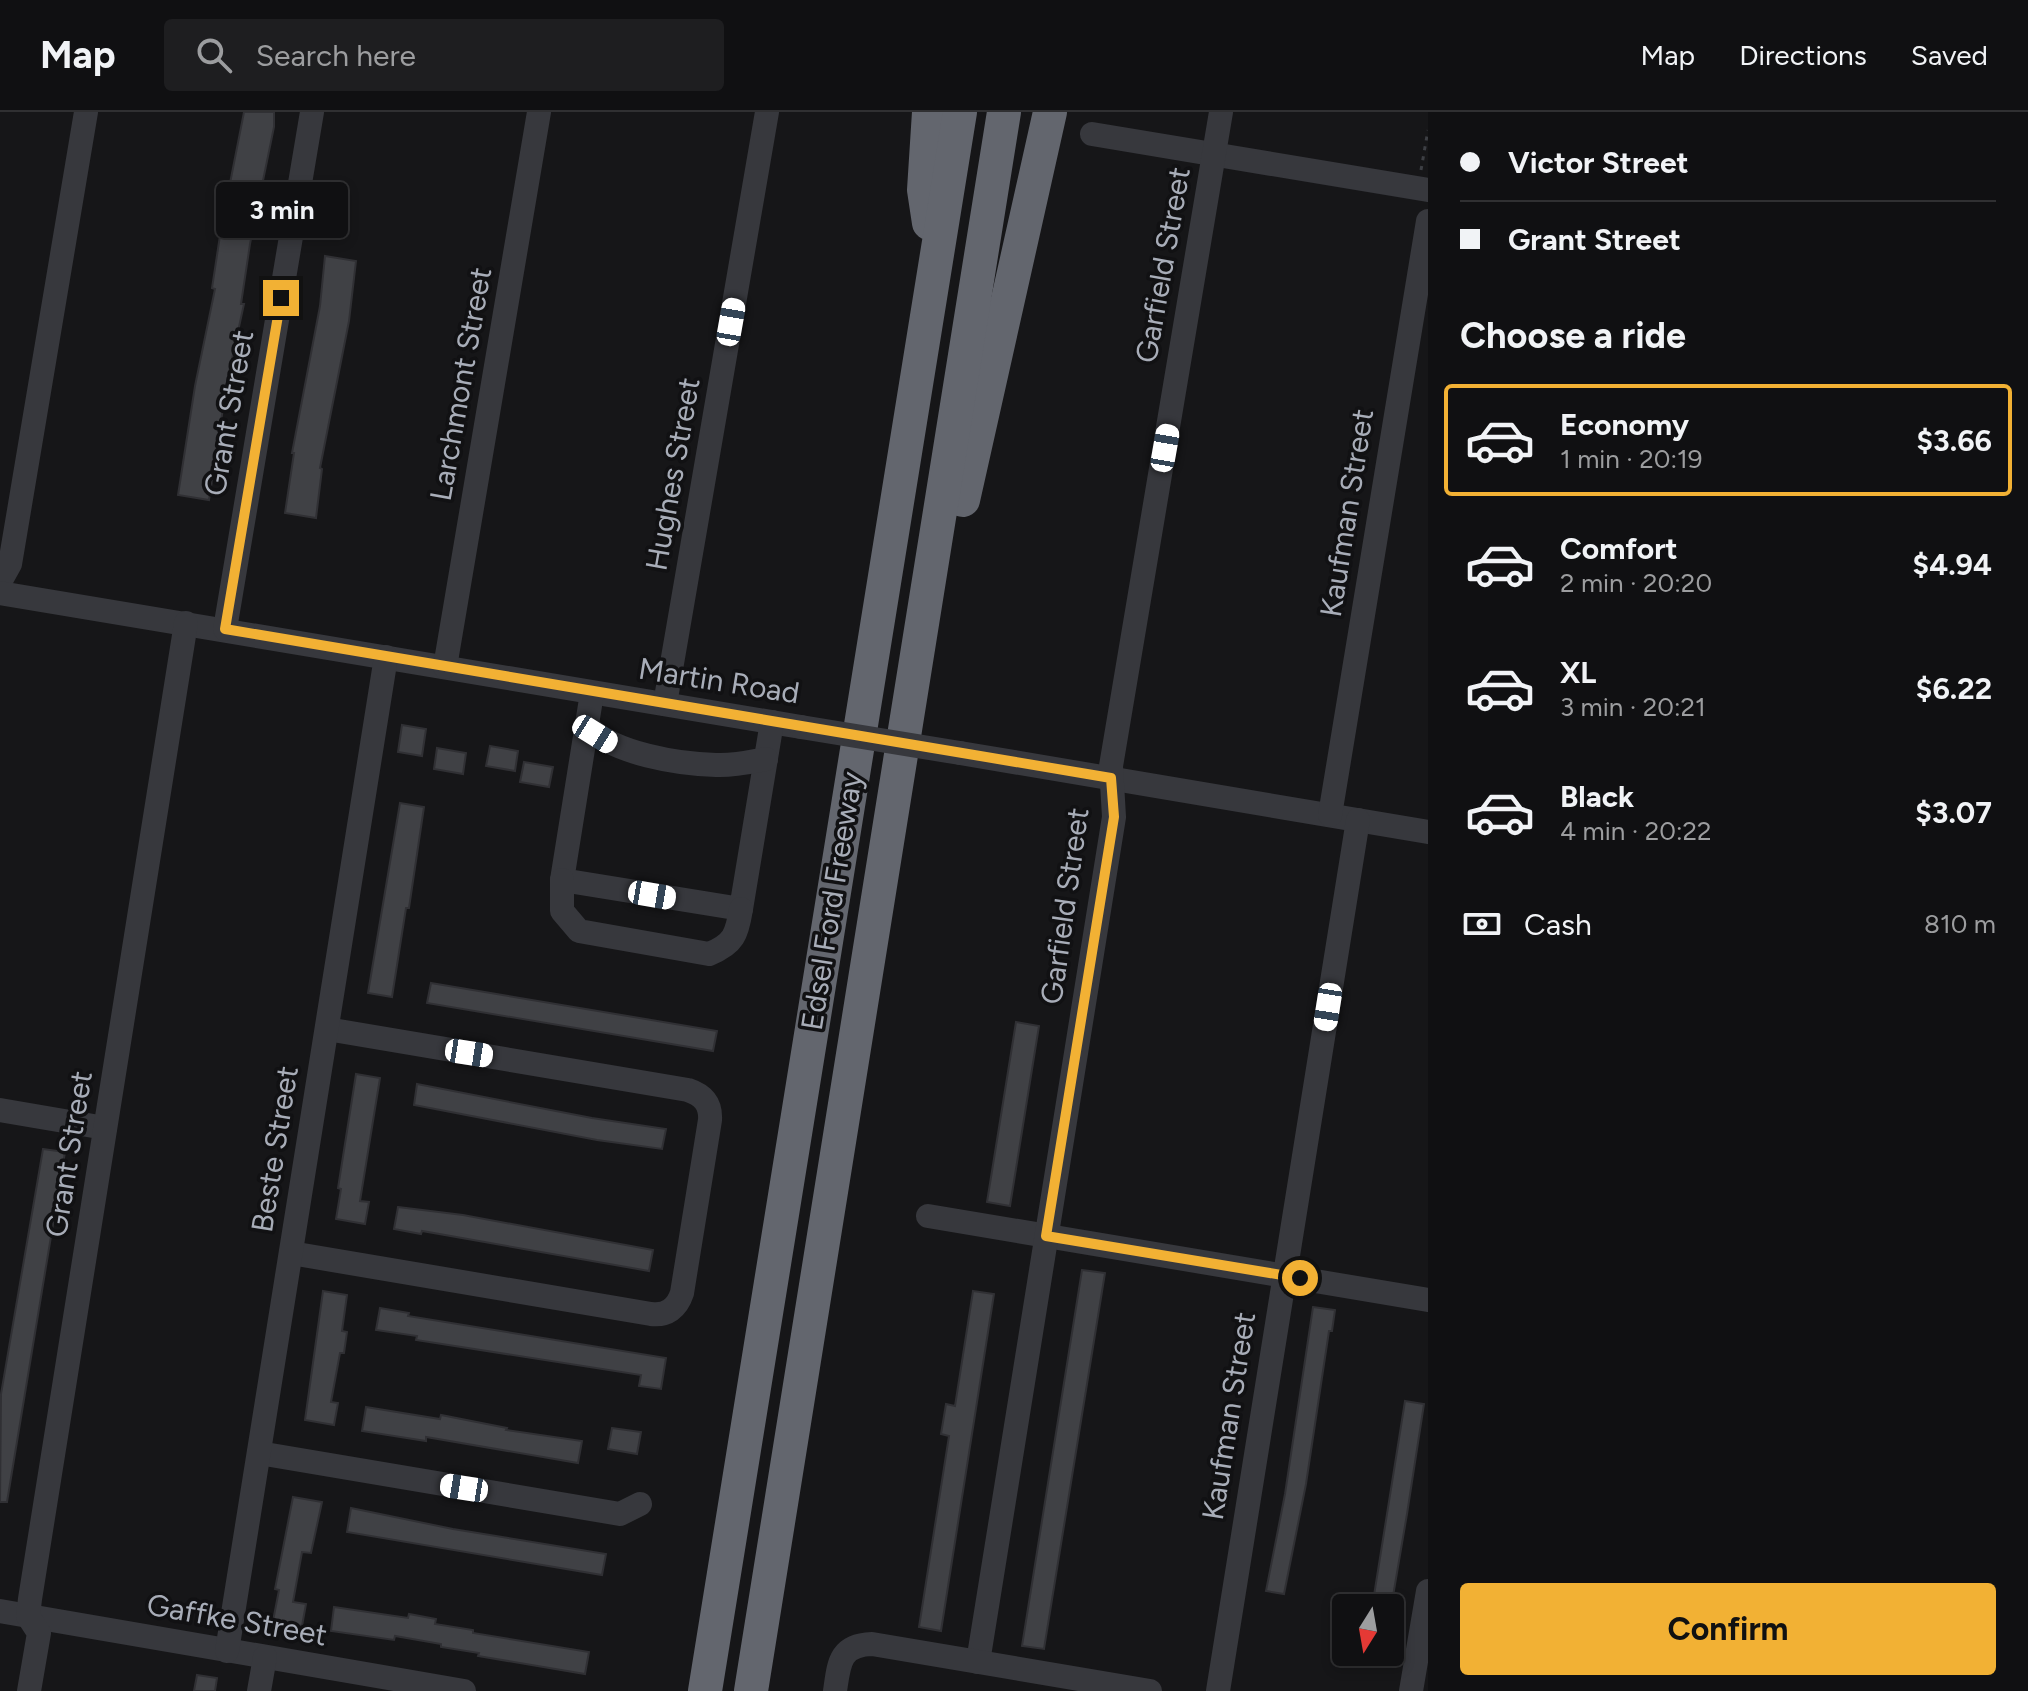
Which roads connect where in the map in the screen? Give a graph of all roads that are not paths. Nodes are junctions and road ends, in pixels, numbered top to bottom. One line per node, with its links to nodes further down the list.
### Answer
1 (86, 112): 15 (street)
2 (312, 112): 18 (street, Grant Street)
3 (539, 112): 20 (street, Larchmont Street)
4 (767, 112): 23 (street, Hughes Street)
5 (929, 112): 14 (highway)
6 (960, 112): 14 (highway, Edsel Ford Freeway)
7 (1004, 112): 21 (highway, Edsel Ford Freeway)
8 (1050, 112): 21 (highway)
9 (1221, 112): 11 (street, Garfield Street)
10 (1092, 134): 11 (street)
11 (1214, 156): 12 (street); 27 (street, Garfield Street)
12 (1424, 181)
13 (1428, 221): 28 (street, Kaufman Street)
14 (935, 260): 49 (highway, Edsel Ford Freeway)
15 (0, 582)
16 (0, 593): 17 (street, Martin Road)
17 (186, 623): 18 (street, Martin Road); 35 (street, Grant Street)
18 (225, 629): 19 (street, Martin Road)
19 (386, 657): 20 (street, Martin Road); 33 (street, Beste Street)
20 (445, 667): 22 (street, Martin Road)
21 (912, 681): 54 (highway, Edsel Ford Freeway)
22 (592, 693): 23 (street, Martin Road); 25 (street)
23 (665, 704): 24 (street, Martin Road)
24 (772, 722): 26 (street); 27 (street, Martin Road, bridge)
25 (587, 726): 26 (street); 31 (street)
26 (766, 759): 32 (street)
27 (1111, 778): 28 (street, Martin Road); 37 (street, Garfield Street)
28 (1330, 815): 29 (street, Martin Road)
29 (1358, 820): 30 (street, Martin Road); 39 (street, Kaufman Street)
30 (1428, 832)
31 (562, 880): 32 (street); 32 (street)
32 (741, 909)
33 (327, 1029): 38 (street, Beste Street); 38 (street)
34 (0, 1110): 35 (street)
35 (105, 1128): 45 (street, Grant Street)
36 (928, 1216): 37 (street)
37 (1046, 1236): 39 (street); 48 (street, Garfield Street)
38 (291, 1253): 41 (street, Beste Street)
39 (1283, 1275): 40 (street); 56 (street, Kaufman Street)
40 (1428, 1300)
41 (259, 1453): 42 (street); 46 (street, Beste Street)
42 (640, 1504)
43 (1428, 1591): 57 (street)
44 (0, 1611): 45 (street, Gaffke Street)
45 (28, 1616): 46 (street, Gaffke Street); 51 (street, Grant Street)
46 (227, 1651): 47 (street, Gaffke Street)
47 (265, 1657): 52 (street); 53 (street, Gaffke Street)
48 (978, 1662): 50 (street); 55 (street)
49 (705, 1681)
50 (836, 1689)
51 (29, 1691)
52 (259, 1691)
53 (464, 1691)
54 (751, 1691)
55 (1150, 1691)
56 (1218, 1691)
57 (1411, 1691)

